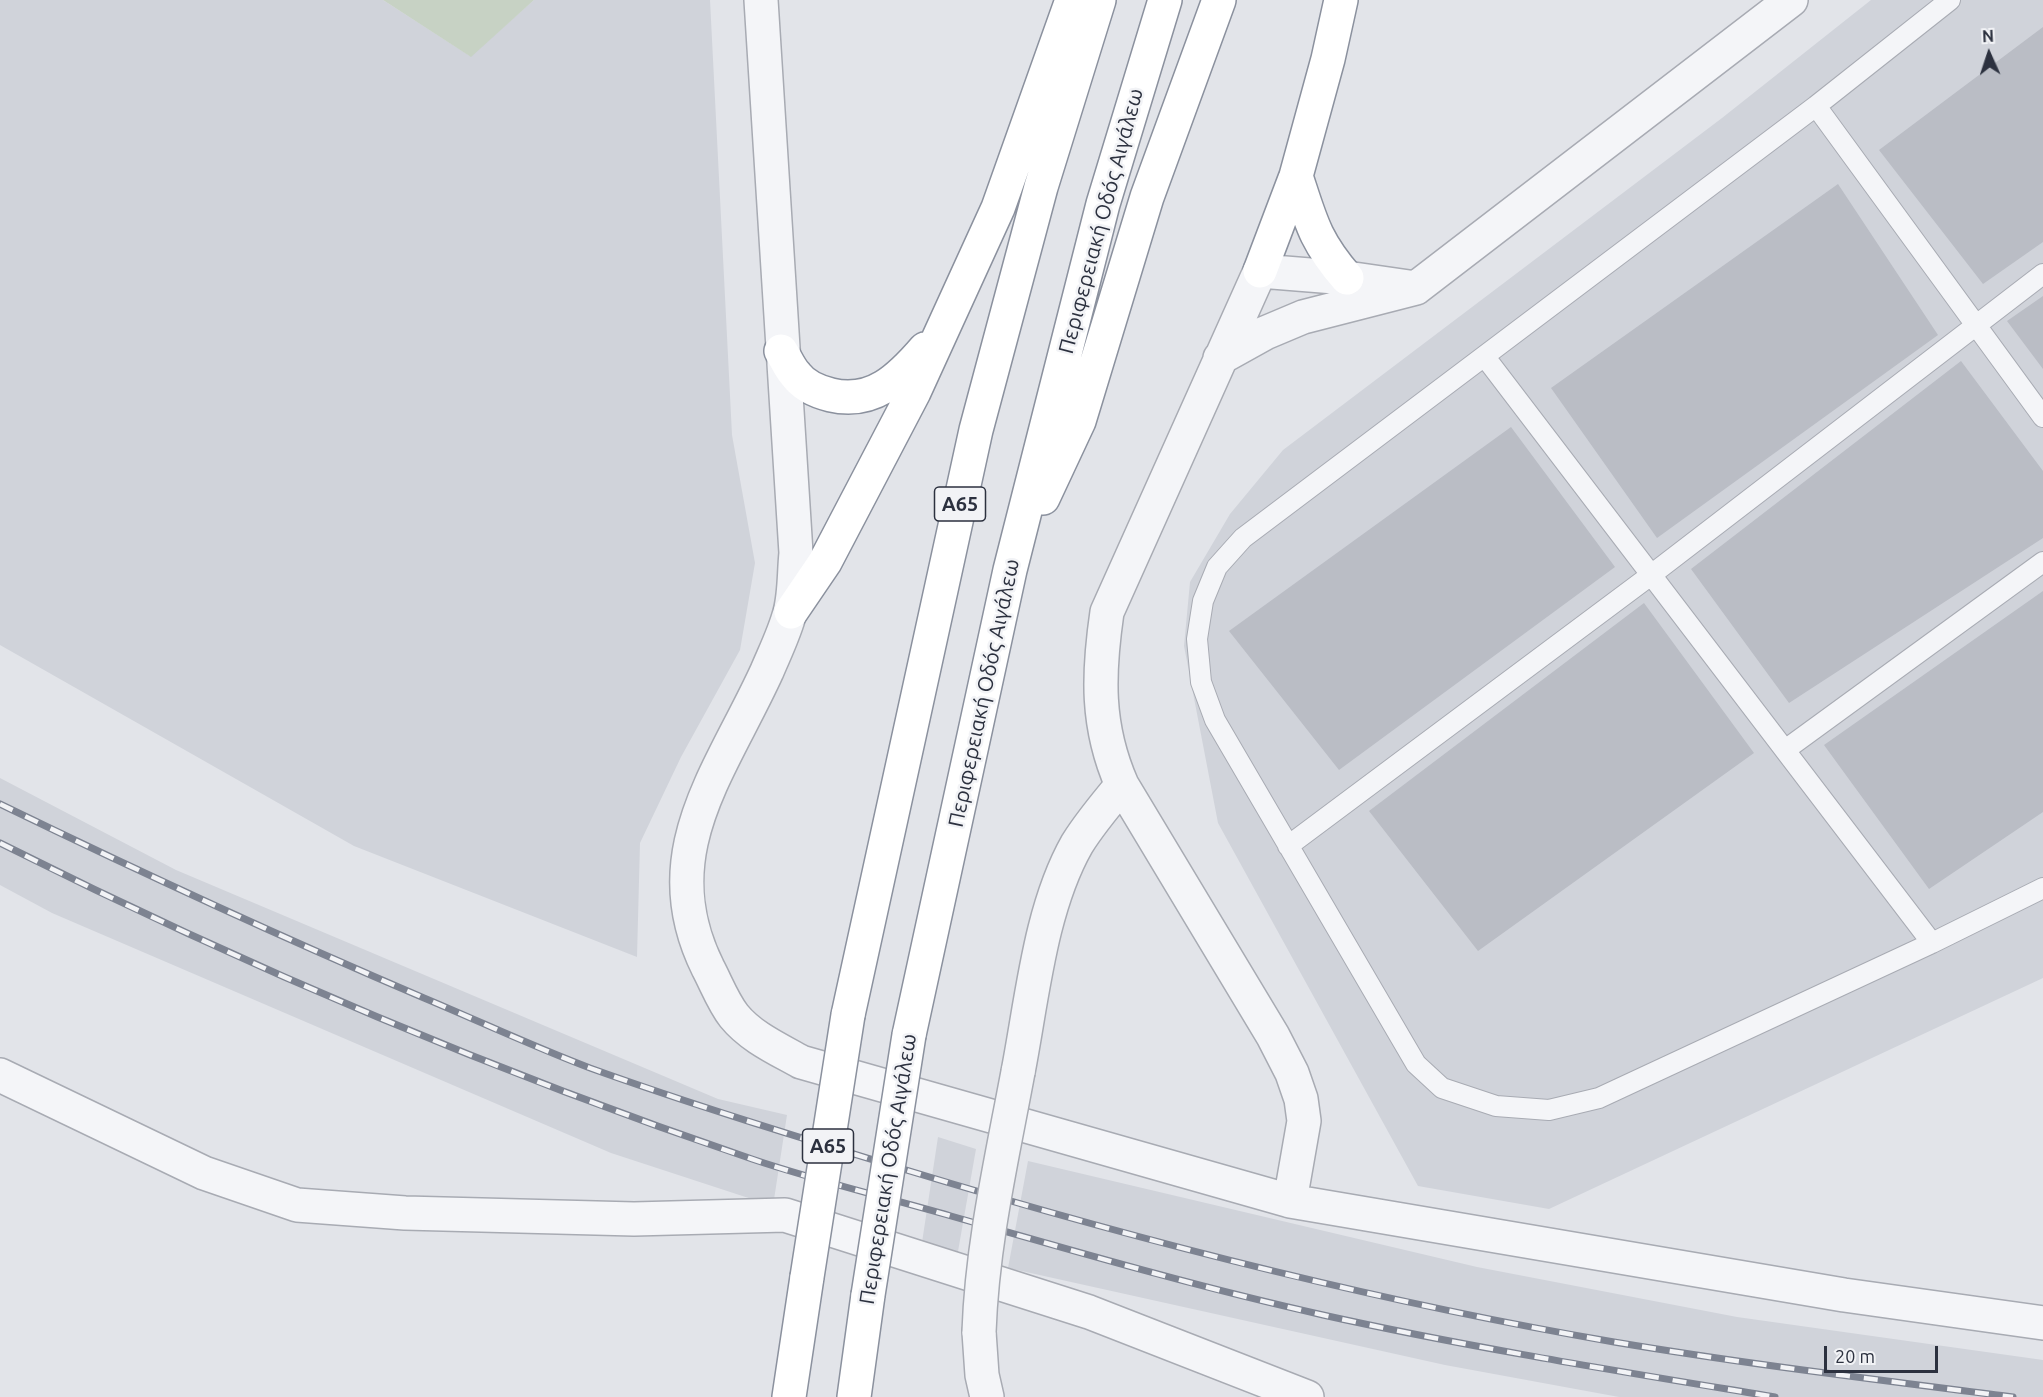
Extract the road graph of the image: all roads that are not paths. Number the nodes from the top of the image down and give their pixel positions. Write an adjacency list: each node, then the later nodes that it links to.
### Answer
1 (761, 0): 17 (street)
2 (1072, 0): 15 (highway)
3 (1099, 0): 33 (highway, Α65, bridge)
4 (1165, 0): 22 (highway, Περιφερειακή Οδός Αιγάλεω)
5 (1219, 0): 22 (highway)
6 (1341, 0): 10 (highway)
7 (1791, 0): 14 (street)
8 (1950, 0): 9 (lane)
9 (1816, 106): 16 (lane); 18 (lane)
10 (1296, 176): 11 (highway); 13 (highway)
11 (1260, 271): 13 (street); 19 (street)
12 (2043, 274): 16 (lane)
13 (1347, 278): 14 (street)
14 (1416, 288): 19 (street)
15 (948, 318): 17 (highway); 24 (highway)
16 (1977, 327): 20 (lane); 23 (lane)
17 (781, 351): 24 (street)
18 (1485, 357): 23 (lane); 27 (lane)
19 (1220, 358): 26 (street)
20 (2043, 417)
21 (2043, 562): 25 (lane)
22 (1010, 570): 34 (highway, Περιφερειακή Οδός Αιγάλεω, bridge)
23 (1651, 575): 25 (lane); 27 (lane)
24 (790, 612): 31 (street)
25 (1785, 750): 29 (lane)
26 (1122, 785): 31 (street); 35 (street, bridge)
27 (1288, 846): 29 (lane)
28 (2043, 888): 29 (lane)
29 (1932, 943)
30 (0, 1075): 36 (street)
31 (1290, 1201): 32 (street)
32 (2043, 1323)
33 (789, 1397)
34 (854, 1397)
35 (987, 1397)
36 (1307, 1397)

